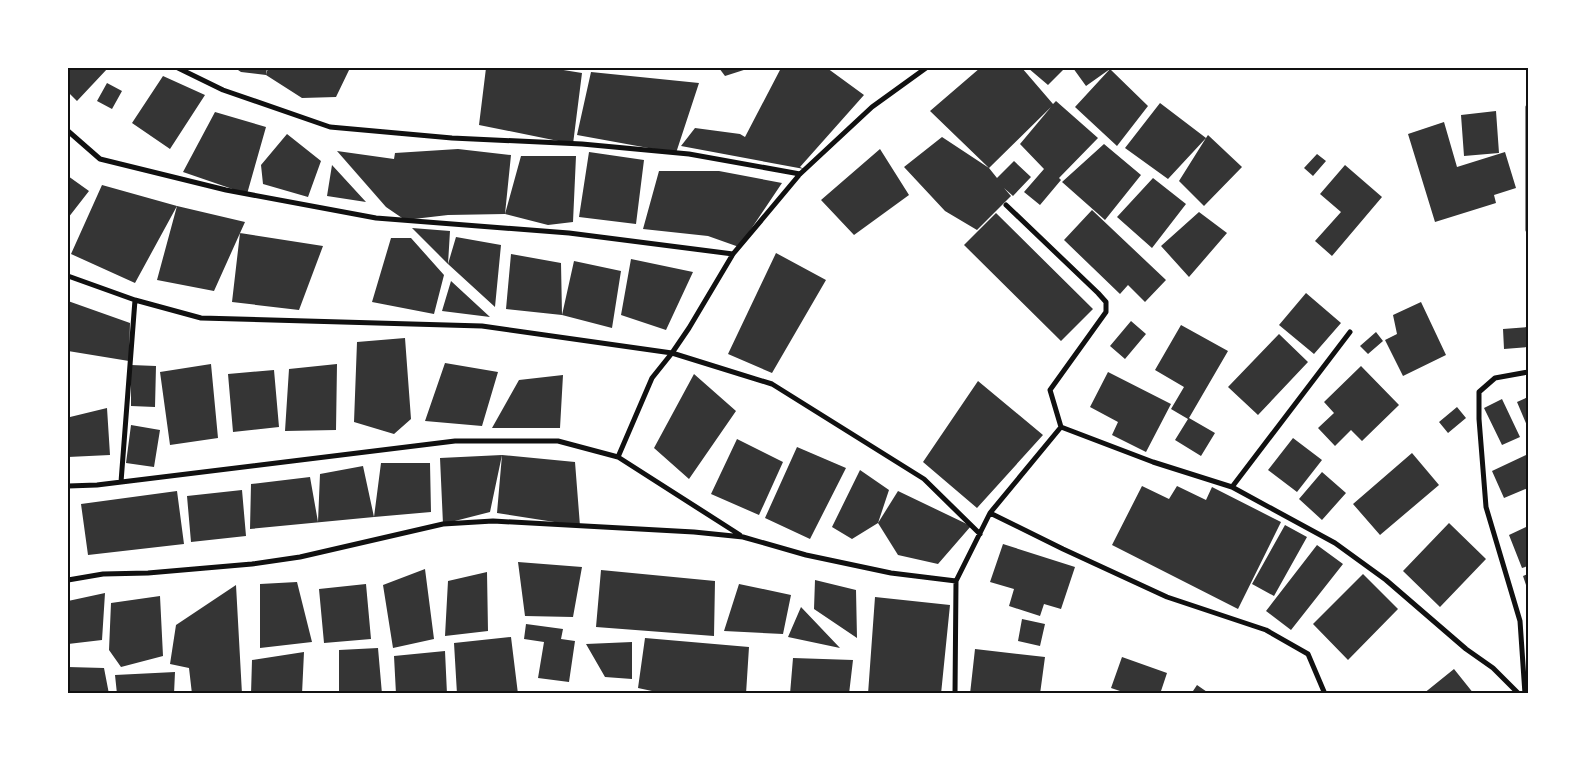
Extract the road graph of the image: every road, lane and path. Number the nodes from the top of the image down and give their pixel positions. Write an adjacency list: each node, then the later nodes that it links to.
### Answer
1 (178, 68): 5 (street)
2 (926, 68): 5 (street)
3 (1528, 107): 7 (street)
4 (68, 131): 8 (street)
5 (800, 174): 8 (street)
6 (1006, 205): 14 (street)
7 (1528, 230)
8 (733, 254): 12 (street)
9 (68, 276): 10 (street)
10 (135, 300): 12 (street); 16 (street)
11 (1350, 332): 18 (street)
12 (672, 353): 15 (street); 20 (street)
13 (1528, 372): 27 (street)
14 (1061, 427): 18 (street); 19 (street)
15 (618, 457): 16 (street); 21 (street)
16 (121, 482): 17 (street)
17 (68, 486)
18 (1232, 487): 26 (street)
19 (990, 513): 20 (street); 25 (street)
20 (980, 534): 23 (street)
21 (743, 537): 22 (street); 23 (street)
22 (68, 580)
23 (956, 581): 24 (street)
24 (955, 694)
25 (1325, 694)
26 (1519, 694)
27 (1525, 694)

